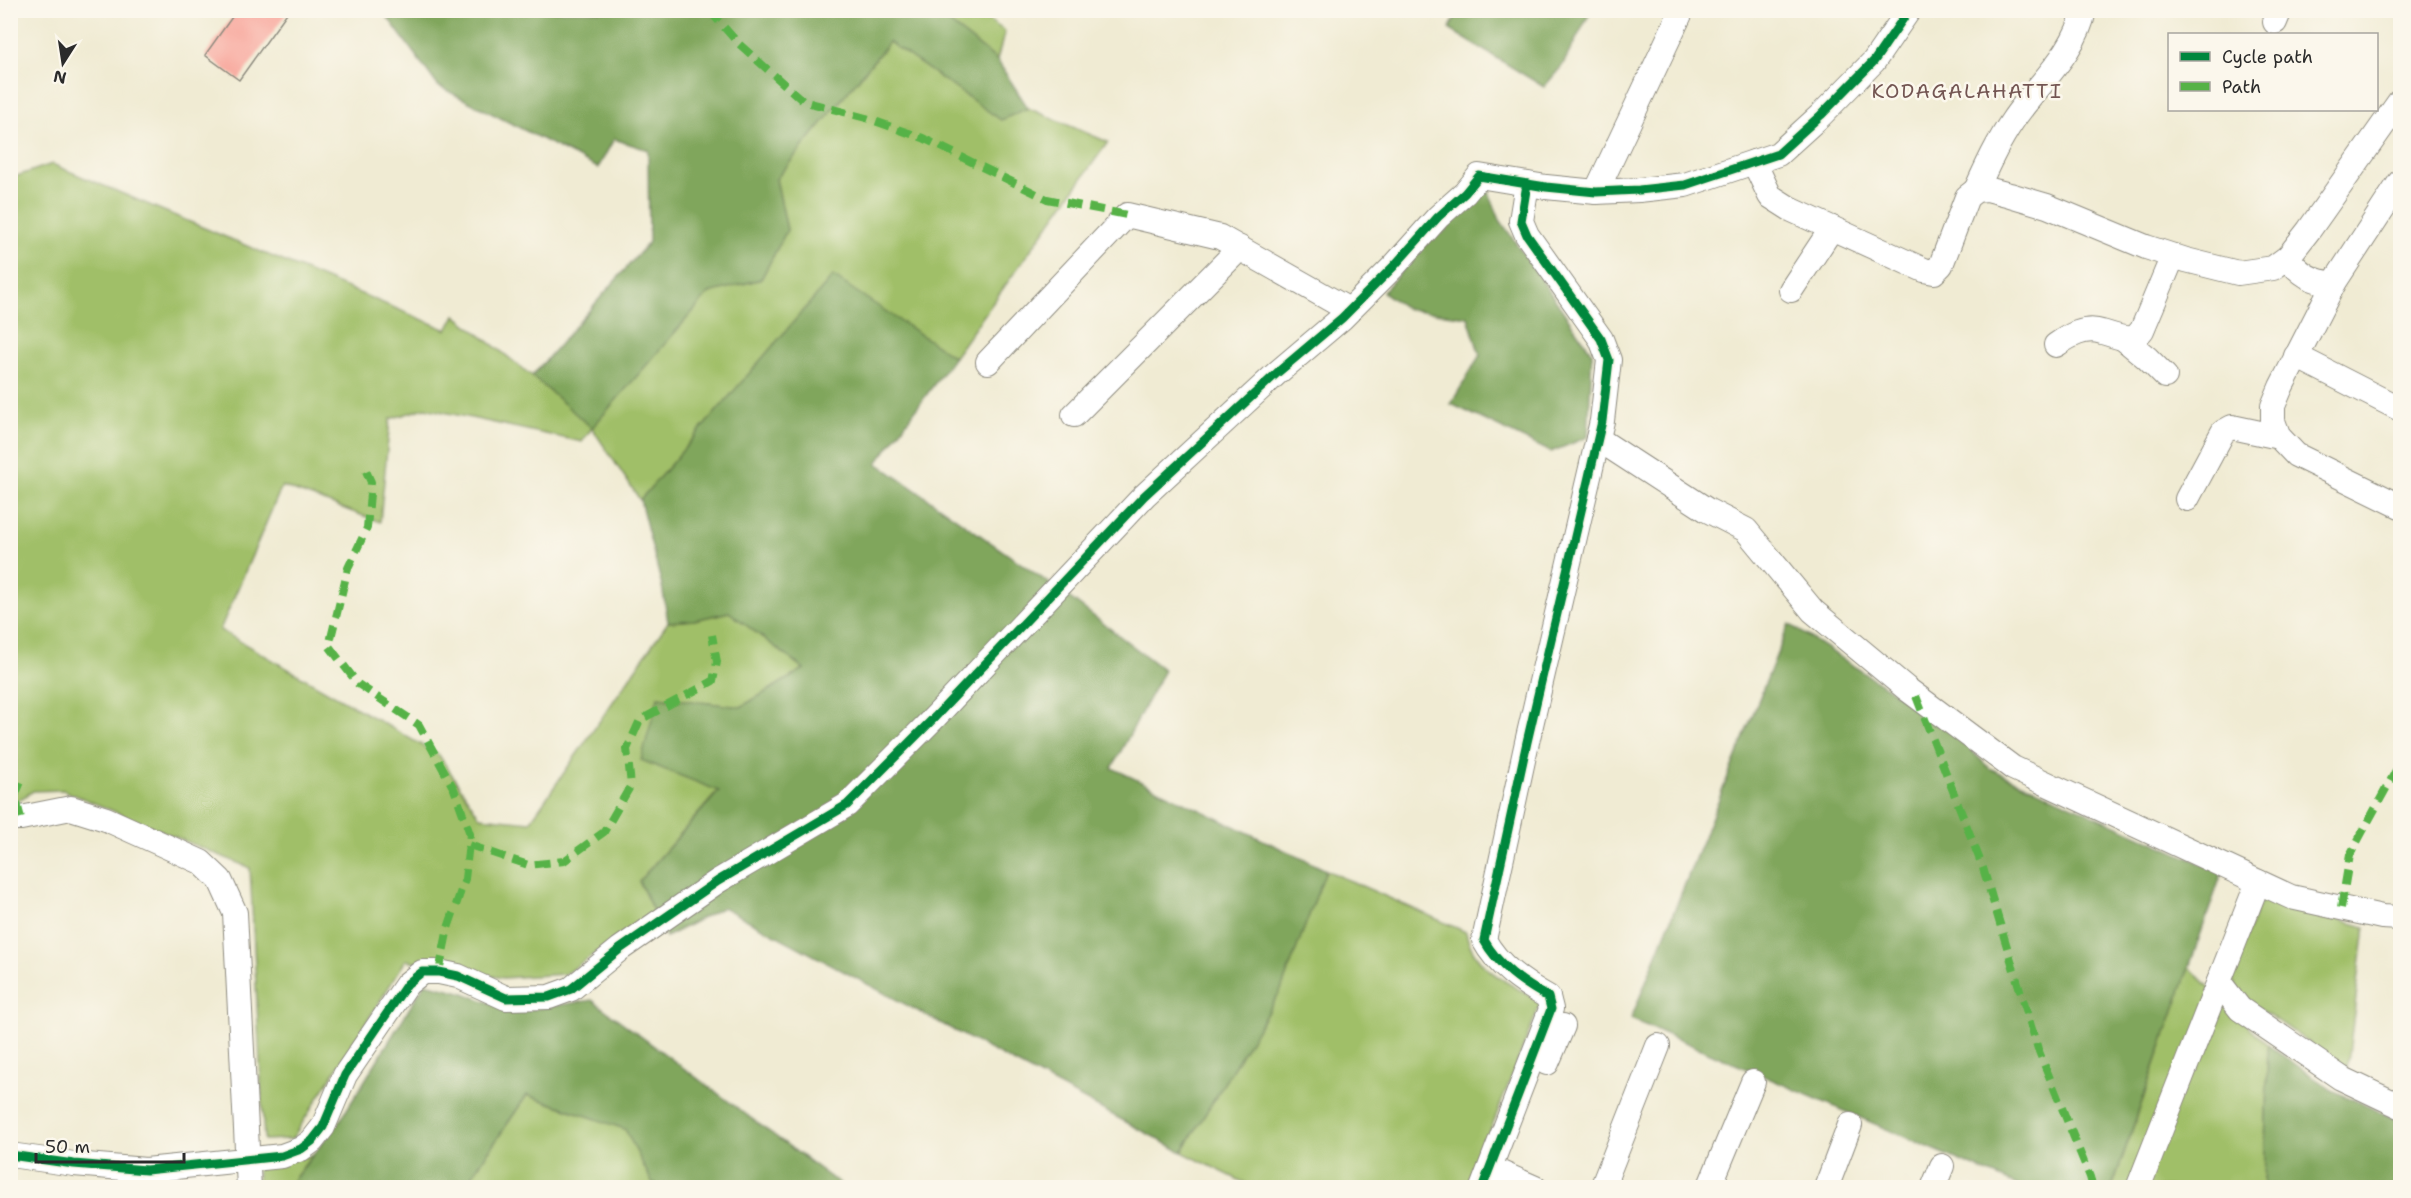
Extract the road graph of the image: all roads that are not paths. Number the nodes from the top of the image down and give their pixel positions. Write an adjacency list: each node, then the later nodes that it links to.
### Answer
1 (1682, 10): 9 (street)
2 (1909, 10): 5 (street)
3 (2084, 10): 8 (street)
4 (2400, 101): 13 (street)
5 (1754, 162): 9 (street); 10 (street)
6 (2400, 182): 14 (street)
7 (1527, 184): 9 (street); 16 (street); 25 (street)
8 (1976, 190): 10 (street); 12 (street)
9 (1596, 192)
10 (1832, 228): 15 (street)
11 (1240, 248): 16 (street); 20 (street); 23 (street)
12 (2173, 256): 13 (street); 17 (street)
13 (2288, 257): 14 (street)
14 (2334, 283): 19 (street)
15 (1791, 290)
16 (1349, 310): 38 (street)
17 (2124, 339): 18 (street); 21 (street)
18 (2056, 345)
19 (2296, 356): 22 (street); 24 (street)
20 (988, 362)
21 (2165, 376)
22 (2400, 409)
23 (1074, 414)
24 (2279, 437): 26 (street); 27 (street)
25 (1598, 439): 29 (street); 41 (street)
26 (2187, 499)
27 (2400, 506)
28 (10, 818): 38 (street)
29 (2258, 882): 30 (street); 31 (street)
30 (2400, 918)
31 (2219, 982): 35 (street); 46 (street)
32 (1563, 1026): 39 (street)
33 (1658, 1046): 43 (street)
34 (1753, 1082): 44 (street)
35 (2400, 1106)
36 (1850, 1125): 45 (street)
37 (10, 1155): 38 (street)
38 (248, 1158): 40 (street)
39 (1499, 1180): 42 (street)
40 (249, 1188)
41 (1482, 1188)
42 (1535, 1188)
43 (1602, 1188)
44 (1709, 1188)
45 (1826, 1188)
46 (2138, 1188)

